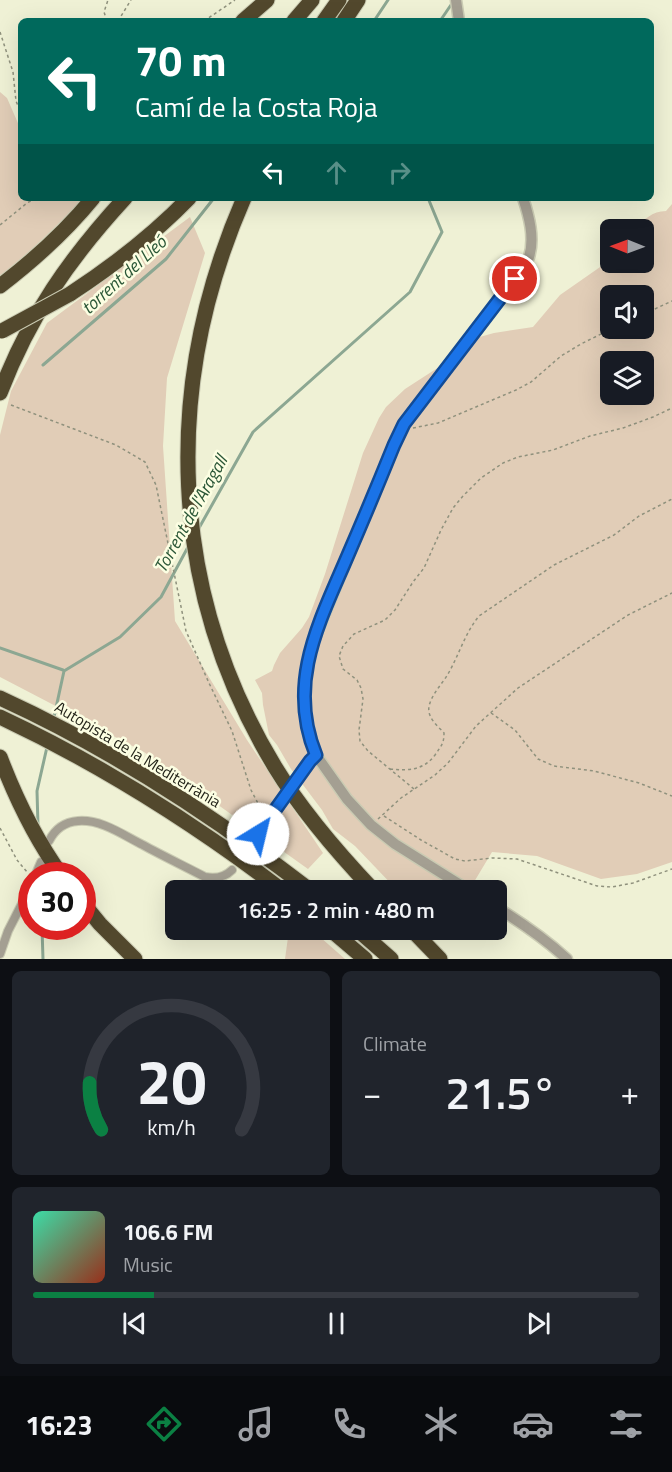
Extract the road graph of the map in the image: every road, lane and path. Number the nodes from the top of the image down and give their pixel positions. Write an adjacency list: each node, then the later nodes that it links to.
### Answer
1 (108, 0): 9 (path)
2 (131, 0): 10 (path)
3 (235, 0): 11 (path)
4 (267, 0): 12 (highway)
5 (312, 0): 13 (highway)
6 (339, 0): 14 (highway)
7 (358, 0): 15 (highway)
8 (456, 0): 16 (street)
9 (106, 18)
10 (120, 18)
11 (208, 18)
12 (246, 18)
13 (297, 18)
14 (326, 18)
15 (346, 18)
16 (459, 18)
17 (0, 32): 18 (path)
18 (18, 105)
19 (90, 201): 26 (highway)
20 (122, 201): 31 (highway)
21 (186, 201): 29 (highway, bridge)
22 (243, 201): 57 (highway)
23 (524, 201): 34 (street)
24 (27, 202): 25 (path)
25 (0, 225)
26 (0, 286)
27 (672, 301): 28 (path)
28 (654, 309)
29 (1, 332)
30 (600, 334): 34 (path)
31 (0, 393)
32 (11, 405): 46 (path)
33 (672, 408): 42 (path)
34 (404, 424): 40 (street)
35 (672, 499): 42 (path)
36 (672, 593): 38 (path)
37 (0, 698): 56 (highway, Autopista de la Mediterrània)
38 (490, 713): 43 (path); 44 (path)
39 (0, 717): 55 (highway, Autopista de la Mediterrània)
40 (316, 755): 46 (street, bridge); 47 (street)
41 (0, 758): 52 (highway)
42 (389, 769): 43 (path)
43 (414, 789): 45 (path)
44 (672, 796)
45 (384, 815): 47 (path); 53 (path)
46 (268, 820): 49 (street)
47 (371, 825): 58 (street)
48 (0, 828): 51 (path)
49 (258, 834)
50 (49, 841): 54 (street)
51 (19, 862)
52 (53, 862)
53 (672, 869)
54 (232, 870)
55 (268, 880)
56 (297, 880)
57 (364, 880)
58 (452, 880)
59 (18, 911): 65 (street)
60 (507, 914): 70 (street)
61 (96, 919): 66 (highway)
62 (343, 940): 67 (highway)
63 (369, 940): 68 (highway)
64 (422, 940): 69 (highway)
65 (0, 954)
66 (135, 959)
67 (365, 959)
68 (391, 959)
69 (440, 959)
70 (567, 959)

